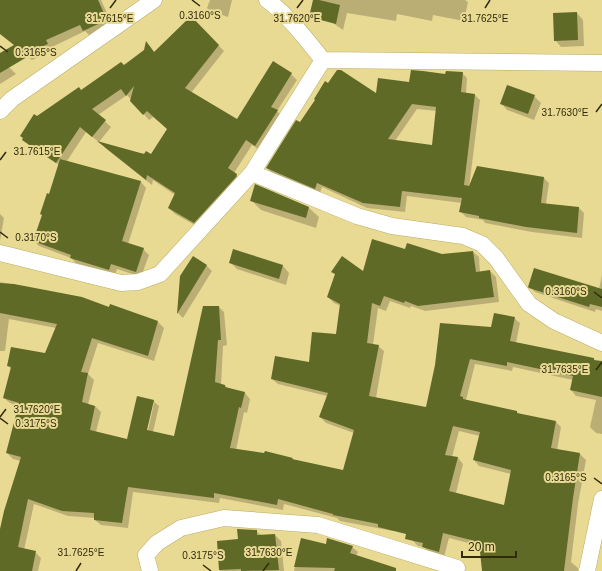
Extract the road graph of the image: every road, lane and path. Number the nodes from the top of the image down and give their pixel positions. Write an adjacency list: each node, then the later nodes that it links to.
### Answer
1 (154, 0): 5 (street)
2 (267, 0): 3 (street)
3 (323, 60): 4 (street); 7 (street)
4 (602, 63)
5 (6, 96): 6 (street)
6 (0, 111)
7 (252, 173): 8 (street); 9 (street)
8 (0, 253)
9 (602, 343)
10 (602, 499): 13 (street)
11 (457, 568): 12 (street)
12 (150, 571)
13 (587, 571)

